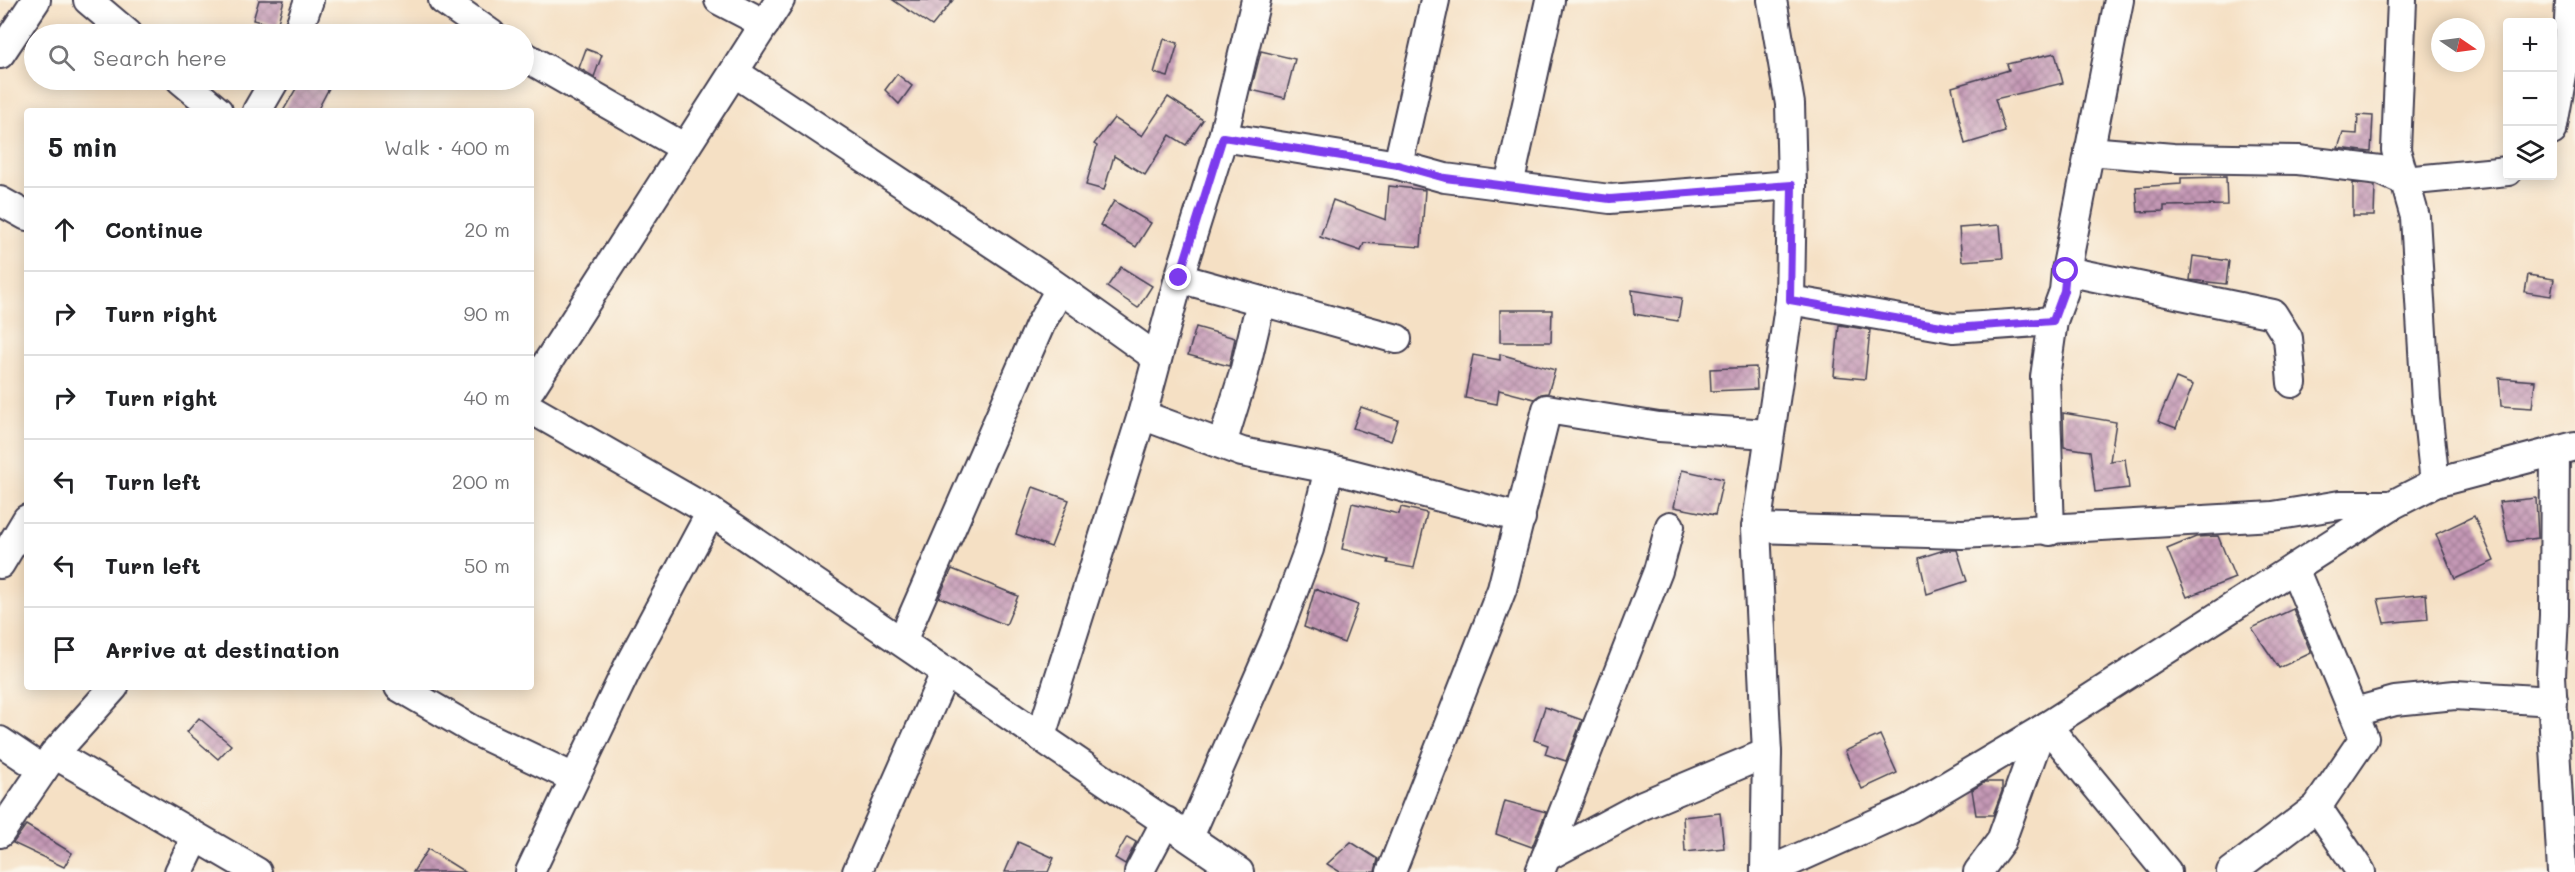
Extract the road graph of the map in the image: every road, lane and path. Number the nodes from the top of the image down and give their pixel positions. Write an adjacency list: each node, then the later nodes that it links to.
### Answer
1 (36, 0): 19 (street)
2 (88, 0): 14 (street)
3 (309, 0): 15 (street)
4 (443, 0): 16 (street)
5 (719, 0): 17 (street)
6 (780, 0): 17 (street)
7 (1256, 0): 27 (street)
8 (1435, 0): 30 (street)
9 (1550, 0): 33 (street)
10 (1772, 0): 34 (street)
11 (2119, 0): 29 (street)
12 (2402, 0): 32 (street)
13 (2570, 0): 18 (street)
14 (116, 24)
15 (301, 24)
16 (477, 24)
17 (765, 24): 21 (street)
18 (2572, 41): 26 (street)
19 (0, 54)
20 (534, 62): 28 (street)
21 (734, 72): 28 (street); 39 (street)
22 (193, 90): 24 (street)
23 (269, 90): 25 (street)
24 (214, 108)
25 (259, 108)
26 (2554, 126)
27 (1223, 137): 30 (street); 38 (street)
28 (685, 148): 45 (street)
29 (2089, 151): 32 (street); 37 (street)
30 (1398, 165): 33 (street)
31 (2503, 171): 32 (street)
32 (2404, 181): 53 (street)
33 (1509, 185): 34 (street)
34 (1792, 185): 40 (street)
35 (0, 201): 36 (street)
36 (24, 214)
37 (2066, 271): 42 (street); 46 (street)
38 (1179, 278): 41 (street); 44 (street)
39 (1060, 289): 44 (street); 64 (street)
40 (1790, 300): 42 (street); 49 (street)
41 (1261, 301): 43 (street); 50 (street)
42 (2053, 321): 60 (street)
43 (1397, 339)
44 (1157, 358): 48 (street)
45 (534, 383)
46 (2292, 383)
47 (534, 411): 55 (street)
48 (1142, 415): 50 (street); 71 (street)
49 (1769, 434): 56 (street); 59 (street)
50 (1222, 444): 52 (street)
51 (2565, 449): 53 (street); 61 (street)
52 (1329, 469): 56 (street); 77 (street)
53 (2435, 483): 54 (street)
54 (2392, 506): 60 (street); 63 (street)
55 (711, 512): 64 (street); 75 (street)
56 (1521, 518): 87 (street)
57 (24, 524): 62 (street)
58 (1670, 526): 80 (street)
59 (1756, 528): 60 (street); 73 (street)
60 (2050, 531)
61 (2565, 553): 69 (street)
62 (0, 564)
63 (2294, 568): 68 (street); 70 (street)
64 (902, 641): 65 (street)
65 (946, 671): 71 (street); 84 (street)
66 (111, 690): 74 (street)
67 (404, 690): 75 (street)
68 (2355, 712): 69 (street); 76 (street)
69 (2561, 714): 93 (street)
70 (2044, 728): 88 (street); 89 (street); 90 (street)
71 (1041, 736): 77 (street)
72 (0, 741): 74 (street)
73 (1767, 753): 80 (street); 88 (street)
74 (48, 762): 78 (street); 79 (street)
75 (574, 778): 83 (street)
76 (2317, 807): 91 (street); 92 (street)
77 (1177, 829): 85 (street); 86 (street)
78 (0, 833)
79 (196, 837): 81 (street); 82 (street)
80 (1543, 865)
81 (179, 872)
82 (257, 872)
83 (530, 872)
84 (857, 872)
85 (1139, 872)
86 (1239, 872)
87 (1391, 872)
88 (1766, 872)
89 (1978, 872)
90 (2167, 872)
91 (2231, 872)
92 (2361, 872)
93 (2562, 872)

